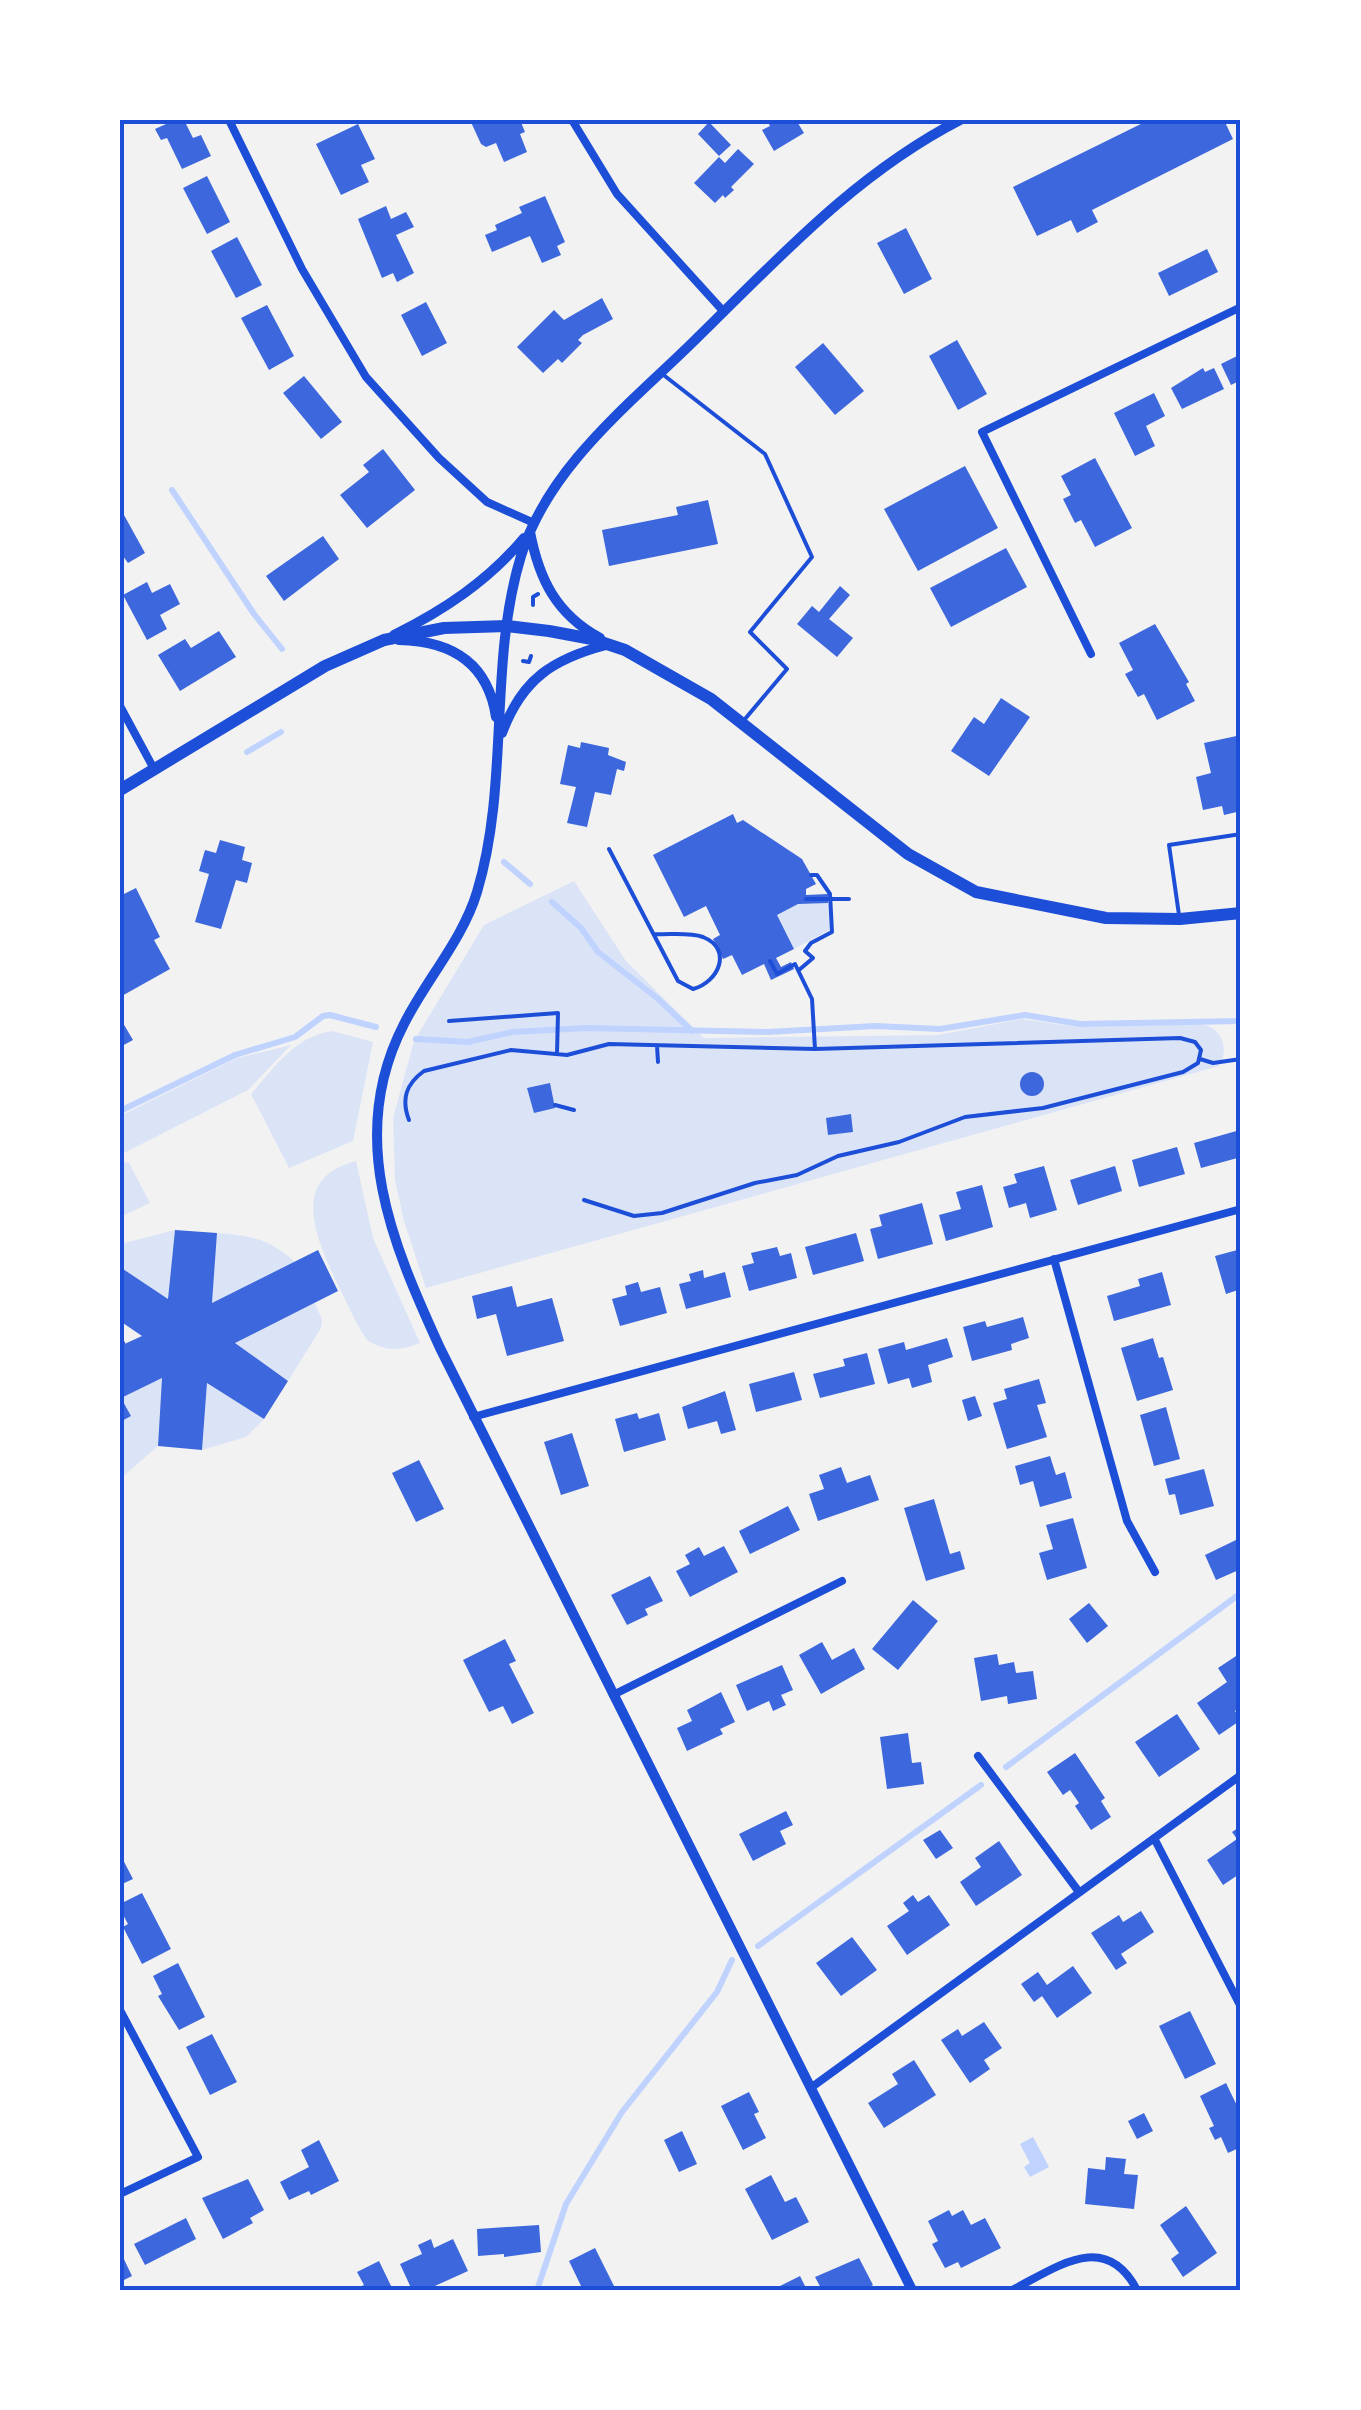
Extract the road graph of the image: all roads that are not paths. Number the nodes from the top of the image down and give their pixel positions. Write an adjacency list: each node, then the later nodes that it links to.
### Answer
1 (228, 120): 7 (street)
2 (572, 120): 5 (street)
3 (960, 120): 5 (street)
4 (1241, 307): 11 (street)
5 (724, 312): 6 (street)
6 (661, 373): 7 (street); 13 (lane)
7 (532, 527): 8 (street); 9 (street); 10 (street)
8 (507, 626): 9 (main road); 10 (main road); 14 (street)
9 (384, 640): 14 (street); 15 (main road)
10 (609, 644): 13 (main road); 14 (street)
11 (1091, 654)
12 (120, 706): 15 (street)
13 (742, 722): 20 (main road)
14 (498, 743): 24 (street)
15 (154, 769): 16 (main road)
16 (120, 790)
17 (1241, 834): 20 (lane)
18 (610, 849): 21 (lane)
19 (1241, 913): 20 (main road)
20 (1180, 920)
21 (654, 934): 21 (lane)
22 (1241, 1209): 23 (street)
23 (1054, 1259): 24 (street); 25 (street)
24 (473, 1418): 27 (street)
25 (1155, 1572)
26 (842, 1580): 27 (street)
27 (613, 1695): 34 (street)
28 (978, 1756): 31 (street)
29 (1241, 1775): 30 (street)
30 (1154, 1838): 31 (street); 32 (street)
31 (1079, 1892): 34 (street)
32 (1241, 2007)
33 (120, 2010): 35 (street)
34 (812, 2087): 36 (street)
35 (120, 2194)
36 (912, 2290)
37 (1012, 2290): 38 (street)
38 (1137, 2290)

